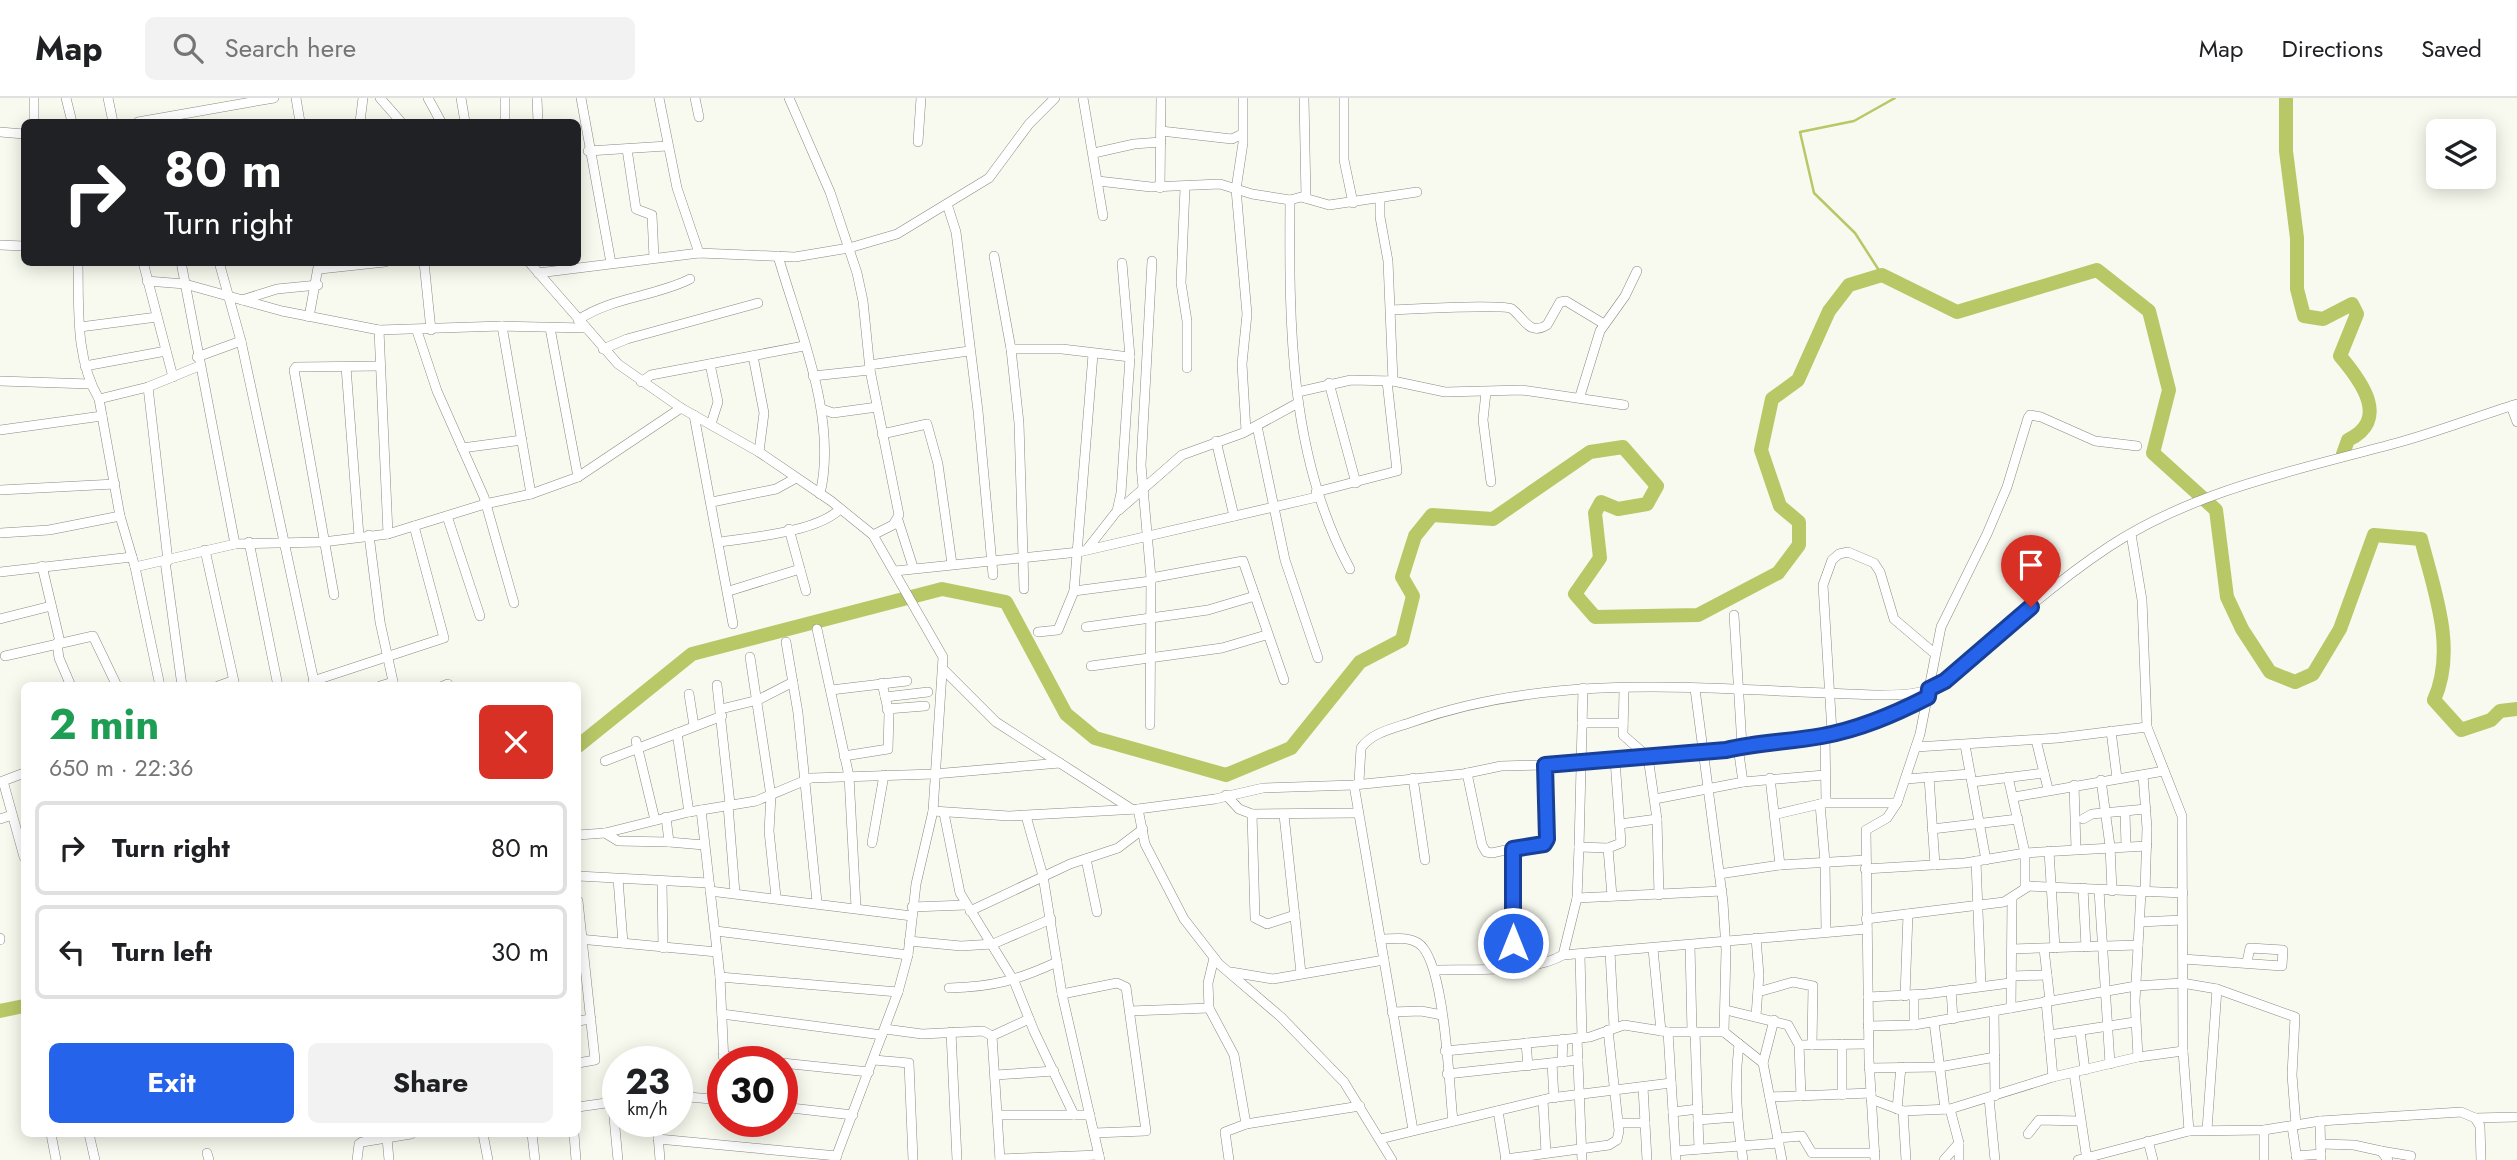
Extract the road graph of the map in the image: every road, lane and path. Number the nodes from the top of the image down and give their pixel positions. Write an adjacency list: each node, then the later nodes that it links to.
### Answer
1 (34, 98): 24 (street)
2 (66, 98): 25 (street)
3 (108, 98): 26 (street)
4 (274, 98): 27 (street)
5 (296, 98): 28 (street)
6 (363, 98): 29 (street)
7 (380, 98): 30 (street)
8 (428, 98): 31 (street)
9 (461, 98): 32 (street)
10 (505, 98): 33 (street)
11 (537, 98): 34 (street)
12 (581, 98): 43 (street)
13 (659, 98): 41 (street)
14 (695, 98): 23 (street)
15 (789, 98): 58 (street)
16 (921, 98): 39 (street)
17 (1055, 98): 54 (street)
18 (1083, 98): 44 (street)
19 (1161, 98): 35 (street)
20 (1243, 98): 38 (street)
21 (1304, 98): 50 (street)
22 (1344, 98): 53 (street)
23 (699, 117)
24 (34, 119)
25 (71, 119)
26 (112, 119)
27 (168, 119)
28 (300, 119)
29 (360, 119)
30 (398, 119)
31 (440, 119)
32 (464, 119)
33 (505, 119)
34 (538, 119)
35 (1161, 131): 38 (street); 40 (street)
36 (0, 132): 37 (street)
37 (21, 134)
38 (1242, 134): 48 (street)
39 (919, 142)
40 (1161, 142): 44 (street); 46 (street)
41 (667, 146): 42 (street); 59 (street)
42 (627, 149): 43 (street); 62 (street)
43 (588, 151): 64 (street)
44 (1094, 153): 45 (street)
45 (1098, 181): 46 (street); 55 (street)
46 (1160, 188): 47 (street)
47 (1185, 188): 48 (street); 109 (street)
48 (1236, 189): 52 (street); 134 (street)
49 (1417, 192): 51 (street)
50 (1306, 198): 52 (street); 53 (street)
51 (1380, 198): 53 (street); 82 (street)
52 (1290, 200): 118 (street)
53 (1353, 203)
54 (947, 204): 58 (street); 99 (street)
55 (1103, 216)
56 (0, 245): 57 (street)
57 (21, 246)
58 (849, 248): 60 (street); 108 (street)
59 (699, 253): 60 (street); 62 (street)
60 (778, 256): 95 (street)
61 (994, 256): 97 (street)
62 (654, 258): 64 (street)
63 (1152, 261): 146 (street)
64 (611, 263): 74 (street)
65 (1122, 263): 102 (street)
66 (78, 266): 88 (street)
67 (144, 266): 76 (street)
68 (182, 266): 77 (street)
69 (220, 266): 79 (street)
70 (320, 266): 78 (street)
71 (424, 266): 92 (street)
72 (532, 266): 74 (street)
73 (1637, 271): 86 (street)
74 (538, 273): 85 (street)
75 (690, 279): 85 (street)
76 (147, 281): 77 (street); 83 (street)
77 (185, 284): 79 (street); 103 (street)
78 (318, 285): 80 (street); 84 (street)
79 (226, 293): 80 (street); 94 (street)
80 (242, 300): 84 (street)
81 (758, 303): 96 (street)
82 (1391, 310): 86 (street); 113 (street)
83 (156, 317): 88 (street); 98 (street)
84 (309, 317): 91 (street)
85 (578, 320): 90 (street)
86 (1604, 324): 120 (street)
87 (502, 326): 89 (street); 92 (street); 136 (street)
88 (79, 327): 105 (street)
89 (550, 328): 90 (street); 141 (street)
90 (585, 328): 96 (street)
91 (379, 330): 93 (street); 107 (street)
92 (431, 330): 93 (street)
93 (417, 331): 139 (street)
94 (241, 341): 103 (street); 169 (street)
95 (804, 346): 101 (street); 110 (street)
96 (603, 349): 114 (street)
97 (1011, 349): 100 (street); 175 (street)
98 (166, 351): 105 (street); 111 (street)
99 (969, 351): 108 (street); 178 (street)
100 (1093, 354): 102 (street); 173 (street)
101 (753, 356): 104 (street); 140 (street)
102 (1130, 357): 155 (street)
103 (198, 362): 111 (street); 172 (street)
104 (710, 364): 114 (street); 131 (street)
105 (85, 366): 116 (street)
106 (346, 366): 107 (street); 165 (street); 170 (street)
107 (380, 366): 163 (street)
108 (870, 367): 110 (street); 125 (street)
109 (1187, 368)
110 (813, 376): 127 (street)
111 (173, 377): 117 (street)
112 (0, 381): 116 (street)
113 (1390, 381): 115 (street); 119 (street); 144 (street)
114 (641, 382): 126 (street)
115 (1329, 383): 118 (street); 144 (street)
116 (90, 384): 121 (street)
117 (148, 387): 121 (street); 176 (street)
118 (1298, 392): 122 (street)
119 (1486, 392): 120 (street); 143 (street)
120 (1580, 396): 123 (street)
121 (99, 399): 129 (street)
122 (1298, 403): 132 (street); 150 (street)
123 (1624, 405)
124 (2514, 405): 130 (street); 164 (street)
125 (877, 407): 127 (street); 135 (street)
126 (681, 408): 128 (street); 141 (street)
127 (822, 409): 149 (street)
128 (694, 415): 131 (street); 151 (street)
129 (102, 416): 133 (street); 145 (street)
130 (2517, 422)
131 (710, 424): 140 (street)
132 (1257, 426): 134 (street); 153 (street)
133 (0, 430)
134 (1246, 431): 137 (street)
135 (882, 434): 159 (street); 179 (street)
136 (522, 440): 139 (street); 148 (street)
137 (1216, 441): 146 (street); 158 (street)
138 (2137, 446): 207 (street)
139 (462, 449): 152 (street)
140 (759, 452): 142 (street)
141 (578, 477): 148 (street)
142 (796, 478): 149 (street); 151 (street)
143 (1491, 482)
144 (1356, 483): 150 (street)
145 (115, 484): 147 (street); 156 (street)
146 (1144, 485): 155 (street); 167 (street)
147 (0, 490)
148 (531, 494): 152 (street)
149 (820, 494): 154 (street)
150 (1317, 494): 153 (street); 183 (street)
151 (712, 502): 171 (street)
152 (485, 504): 157 (street); 194 (street)
153 (1272, 508): 158 (street); 210 (street)
154 (841, 509): 161 (street); 166 (street)
155 (1117, 511): 173 (street)
156 (120, 516): 162 (street); 177 (street)
157 (447, 516): 160 (street); 197 (street)
158 (1234, 516): 167 (street)
159 (898, 520): 166 (street); 181 (street)
160 (414, 526): 163 (street); 211 (street)
161 (789, 529): 171 (street); 182 (street)
162 (0, 533)
163 (388, 534): 165 (street)
164 (2131, 534): 235 (street); 247 (street)
165 (364, 535): 170 (street); 211 (street)
166 (873, 536): 184 (street)
167 (1149, 536): 173 (street); 187 (street)
168 (249, 542): 169 (street); 172 (street); 222 (street)
169 (282, 542): 170 (street); 223 (street)
170 (323, 542): 192 (street)
171 (720, 542): 189 (street)
172 (234, 544): 174 (street)
173 (1083, 550): 175 (street); 191 (street)
174 (205, 551): 176 (street); 221 (street)
175 (1024, 557): 178 (street); 188 (street)
176 (166, 561): 177 (street); 220 (street)
177 (133, 562): 180 (street); 219 (street)
178 (992, 562): 179 (street); 186 (street)
179 (952, 564): 181 (street)
180 (41, 566): 185 (street); 195 (street)
181 (914, 567): 184 (street)
182 (800, 569): 189 (street); 190 (street)
183 (1350, 569)
184 (895, 571): 214 (street)
185 (0, 572)
186 (993, 575)
187 (1151, 580): 191 (street); 193 (street); 198 (street)
188 (1024, 589)
189 (729, 591): 200 (street)
190 (806, 591)
191 (1074, 592): 203 (street)
192 (334, 595)
193 (1255, 596): 198 (street); 204 (street)
194 (514, 603)
195 (51, 606): 199 (street); 205 (street)
196 (1734, 615): 233 (street)
197 (480, 617)
198 (1150, 617): 201 (street); 212 (street)
199 (0, 619)
200 (733, 624)
201 (1086, 627)
202 (817, 629): 232 (street)
203 (1038, 632)
204 (1266, 635): 212 (street); 216 (street)
205 (58, 642): 208 (street); 217 (street); 218 (street)
206 (786, 642): 226 (street)
207 (1934, 653): 235 (street); 237 (street)
208 (5, 656)
209 (750, 657): 239 (street)
210 (1318, 658)
211 (389, 659): 224 (street); 225 (street)
212 (1150, 659): 213 (street); 245 (street)
213 (1091, 666)
214 (944, 670): 261 (street); 268 (street)
215 (907, 681): 227 (street)
216 (1284, 681)
217 (69, 682)
218 (115, 682)
219 (159, 682)
220 (181, 682)
221 (234, 682)
222 (277, 682)
223 (314, 682)
224 (320, 682)
225 (393, 682)
226 (793, 682): 239 (street); 282 (street)
227 (882, 683): 232 (street); 238 (street)
228 (717, 685): 242 (street)
229 (1583, 688): 230 (street); 243 (street); 284 (street)
230 (1624, 689): 231 (street); 244 (street)
231 (1695, 689): 233 (street); 256 (street)
232 (831, 690): 257 (street)
233 (1736, 690): 237 (street); 254 (street)
234 (928, 692): 238 (street)
235 (1928, 693): 237 (street); 250 (street); 255 (street)
236 (689, 694): 246 (street)
237 (1829, 694): 250 (street)
238 (885, 696): 241 (street)
239 (758, 700): 242 (street); 289 (street)
240 (925, 706): 241 (street)
241 (887, 709): 257 (street)
242 (722, 713): 246 (street); 293 (street)
243 (1582, 723): 244 (street); 262 (street)
244 (1623, 723): 258 (street)
245 (1150, 725)
246 (694, 726): 249 (street)
247 (2147, 727): 248 (street); 264 (street)
248 (2111, 731): 251 (street); 278 (street)
249 (677, 733): 252 (street); 299 (street)
250 (1828, 734): 254 (street); 270 (street)
251 (2036, 740): 253 (street); 266 (street)
252 (637, 744): 260 (street); 314 (street)
253 (1965, 745): 255 (street); 277 (street)
254 (1740, 746): 256 (street); 283 (street)
255 (1916, 747): 279 (street)
256 (1704, 752): 258 (street); 286 (street)
257 (844, 755): 272 (street)
258 (1648, 757): 259 (street); 291 (street)
259 (1615, 760): 262 (street); 315 (street)
260 (604, 761)
261 (1060, 763): 268 (street); 295 (street)
262 (1581, 764): 263 (street); 328 (street)
263 (1545, 765): 265 (street); 330 (street)
264 (2164, 771): 271 (street); 354 (street)
265 (1467, 773): 275 (street); 330 (street)
266 (2043, 773): 274 (street); 287 (street)
267 (21, 774): 280 (street)
268 (934, 774): 269 (street); 298 (street)
269 (884, 775): 272 (street); 322 (street)
270 (1824, 775): 276 (street); 294 (street)
271 (2143, 775): 278 (street); 296 (street)
272 (849, 776): 282 (street); 363 (street)
273 (1928, 777): 277 (street); 279 (street); 318 (street)
274 (2008, 777): 277 (street); 290 (street)
275 (1413, 778): 284 (street); 335 (street)
276 (1770, 778): 283 (street); 306 (street)
277 (1971, 778): 316 (street)
278 (2117, 778): 281 (street)
279 (1906, 779): 292 (street)
280 (2, 780): 304 (street)
281 (2101, 780): 285 (street); 303 (street)
282 (805, 781): 289 (street); 361 (street)
283 (1743, 782): 286 (street)
284 (1357, 783): 288 (street); 302 (street)
285 (2074, 785): 287 (street); 331 (street)
286 (1709, 789): 291 (street); 341 (street)
287 (2048, 789): 290 (street)
288 (1226, 795): 295 (street); 305 (street)
289 (771, 796): 293 (street); 358 (street)
290 (2014, 797): 312 (street)
291 (1655, 799): 311 (street)
292 (1897, 803): 294 (street); 338 (street)
293 (729, 804): 297 (street); 355 (street)
294 (1823, 804): 306 (street); 337 (street)
295 (1134, 809): 308 (street); 317 (street)
296 (2146, 809): 300 (street); 327 (street)
297 (701, 810): 299 (street); 323 (street)
298 (933, 811): 301 (street); 365 (street)
299 (688, 812): 309 (street)
300 (2125, 812): 303 (street); 326 (street)
301 (944, 813): 308 (street); 364 (street)
302 (1358, 813): 307 (street); 377 (street)
303 (2105, 813): 313 (street); 325 (street)
304 (12, 814): 310 (street); 324 (street)
305 (1252, 814): 307 (street); 368 (street)
306 (1777, 814): 339 (street)
307 (1284, 815): 368 (street)
308 (1026, 816): 343 (street)
309 (666, 817): 314 (street); 321 (street)
310 (0, 819)
311 (1657, 819): 315 (street); 356 (street)
312 (2018, 819): 316 (street); 333 (street)
313 (2083, 819)
314 (655, 820): 319 (street)
315 (1620, 824): 329 (street)
316 (1982, 824): 318 (street); 336 (street)
317 (1143, 829): 334 (street); 397 (street)
318 (1932, 829): 340 (street)
319 (605, 833): 320 (street); 321 (street)
320 (581, 835)
321 (669, 842): 323 (street)
322 (872, 843)
323 (704, 845): 347 (street)
324 (21, 846)
325 (2110, 846): 326 (street); 331 (street); 352 (street)
326 (2126, 846): 327 (street)
327 (2147, 846): 353 (street)
328 (1579, 847): 329 (street); 359 (street)
329 (1608, 848): 357 (street)
330 (1513, 849): 402 (street)
331 (2076, 849): 332 (street)
332 (2049, 851): 333 (street); 346 (street)
333 (2025, 853): 336 (street); 348 (street)
334 (1086, 859): 343 (street); 366 (street)
335 (1425, 860)
336 (1981, 860): 340 (street); 362 (street)
337 (1825, 862): 338 (street); 339 (street); 374 (street)
338 (1865, 864): 340 (street); 372 (street)
339 (1780, 865): 341 (street)
340 (1935, 865)
341 (1719, 874): 351 (street)
342 (581, 876): 344 (street)
343 (1043, 876): 364 (street); 369 (street)
344 (618, 879): 345 (street); 380 (street)
345 (662, 881): 347 (street); 386 (street)
346 (2050, 885): 348 (street); 349 (street); 387 (street)
347 (709, 887): 355 (street); 373 (street)
348 (2025, 888): 360 (street)
349 (2083, 888): 350 (street); 385 (street)
350 (2099, 890): 352 (street); 384 (street)
351 (1722, 891): 356 (street); 379 (street)
352 (2112, 891): 353 (street)
353 (2143, 892): 354 (street); 371 (street)
354 (2183, 892): 370 (street)
355 (735, 893): 358 (street)
356 (1659, 895): 357 (street)
357 (1612, 896): 359 (street)
358 (776, 897): 361 (street)
359 (1577, 898): 394 (street)
360 (2012, 899): 362 (street); 389 (street)
361 (817, 902): 363 (street)
362 (1979, 905): 367 (street); 412 (street)
363 (856, 908): 365 (street)
364 (968, 908): 365 (street); 381 (street)
365 (912, 911): 378 (street)
366 (1097, 912)
367 (1908, 914): 372 (street); 421 (street)
368 (1295, 915): 405 (street)
369 (1051, 919): 381 (street); 400 (street)
370 (2182, 920): 371 (street); 398 (street)
371 (2140, 922): 382 (street)
372 (1867, 924): 374 (street); 422 (street)
373 (716, 931): 391 (street); 395 (street)
374 (1826, 932): 375 (street)
375 (1756, 938): 379 (street); 419 (street)
376 (581, 939): 380 (street)
377 (1381, 939): 399 (street); 403 (street)
378 (909, 941): 381 (street); 395 (street)
379 (1725, 942): 383 (street); 426 (street)
380 (623, 943): 386 (street)
381 (993, 944): 410 (street)
382 (2138, 945): 384 (street); 413 (street)
383 (1690, 946): 388 (street); 448 (street)
384 (2102, 946): 385 (street); 417 (street)
385 (2086, 947): 387 (street)
386 (663, 948): 391 (street)
387 (2055, 948): 390 (street)
388 (1653, 949): 392 (street); 444 (street)
389 (2012, 949): 390 (street); 409 (street)
390 (2045, 949): 406 (street)
391 (717, 952): 407 (street)
392 (1610, 952): 393 (street); 443 (street)
393 (1580, 954): 394 (street); 452 (street)
394 (1563, 955): 402 (street)
395 (908, 956): 418 (street)
396 (581, 958): 408 (street)
397 (1214, 958): 404 (street); 424 (street)
398 (2183, 959): 401 (street); 411 (street)
399 (1384, 960): 405 (street); 428 (street)
400 (1057, 962): 410 (street); 420 (street)
401 (2248, 962)
402 (1513, 966): 403 (street)
403 (1435, 970): 431 (street)
404 (1229, 972): 405 (street); 494 (street)
405 (1301, 973)
406 (2047, 975): 409 (street); 423 (street)
407 (720, 976): 418 (street); 430 (street)
408 (582, 978): 433 (street)
409 (2010, 980): 412 (street); 425 (street)
410 (1014, 981): 414 (street); 434 (street)
411 (2182, 983): 413 (street); 415 (street); 462 (street)
412 (1981, 986): 416 (street)
413 (2136, 986): 417 (street); 439 (street)
414 (949, 988)
415 (2217, 989): 516 (street); 518 (street)
416 (1951, 990): 421 (street); 435 (street)
417 (2106, 991): 423 (street); 442 (street)
418 (898, 992): 446 (street)
419 (1758, 992): 432 (street); 459 (street)
420 (1062, 994): 427 (street); 505 (street)
421 (1910, 995): 422 (street); 440 (street)
422 (1868, 998): 441 (street)
423 (2048, 1001): 425 (street); 450 (street)
424 (1209, 1008): 427 (street); 515 (street)
425 (2011, 1008): 429 (street)
426 (1726, 1010): 432 (street); 449 (street)
427 (1130, 1011): 521 (street)
428 (1392, 1012): 431 (street); 517 (street)
429 (1994, 1012): 435 (street); 463 (street)
430 (722, 1014): 446 (street); 460 (street)
431 (1442, 1014): 461 (street)
432 (1756, 1016): 436 (street)
433 (591, 1019): 437 (street); 467 (street)
434 (1029, 1019): 451 (street); 476 (street)
435 (1954, 1019): 438 (street)
436 (1774, 1020): 458 (street); 469 (street)
437 (581, 1021)
438 (1934, 1022): 440 (street); 474 (street)
439 (2136, 1022): 442 (street); 464 (street)
440 (1914, 1024): 441 (street)
441 (1868, 1026): 457 (street)
442 (2108, 1027): 445 (street); 471 (street)
443 (1611, 1028): 444 (street); 452 (street); 484 (street)
444 (1664, 1031): 448 (street); 482 (street)
445 (2080, 1031): 450 (street); 477 (street)
446 (883, 1032): 447 (street); 465 (street)
447 (951, 1032): 451 (street); 563 (street)
448 (1693, 1032): 449 (street); 497 (street)
449 (1724, 1032): 455 (street)
450 (2049, 1035): 481 (street)
451 (992, 1036): 480 (street)
452 (1580, 1038): 453 (street); 466 (street)
453 (1563, 1039): 454 (street); 468 (street)
454 (1526, 1043): 461 (street); 472 (street)
455 (1739, 1044): 469 (street); 506 (street)
456 (1842, 1044): 457 (street); 459 (street); 486 (street)
457 (1868, 1044): 475 (street)
458 (1798, 1045): 459 (street); 487 (street)
459 (1812, 1045)
460 (723, 1046)
461 (1445, 1051): 479 (street)
462 (2183, 1051): 464 (street); 520 (street)
463 (1994, 1057): 474 (street); 490 (street)
464 (2138, 1057): 471 (street)
465 (874, 1060): 478 (street); 562 (street)
466 (1578, 1060): 468 (street); 485 (street)
467 (581, 1062)
468 (1557, 1062): 472 (street); 491 (street)
469 (1763, 1063): 489 (street)
470 (798, 1064): 478 (street)
471 (2110, 1064): 477 (street)
472 (1528, 1066): 479 (street)
473 (1901, 1067): 474 (street); 475 (street); 499 (street)
474 (1940, 1067): 498 (street)
475 (1869, 1068): 488 (street)
476 (1054, 1071): 480 (street); 504 (street)
477 (2080, 1071): 481 (street); 511 (street)
478 (869, 1072): 502 (street)
479 (1447, 1074): 510 (street)
480 (996, 1075): 503 (street)
481 (2053, 1077): 490 (street)
482 (1671, 1083): 483 (street); 501 (street)
483 (1643, 1087): 484 (street); 514 (street)
484 (1616, 1090): 485 (street); 513 (street)
485 (1579, 1093): 491 (street); 538 (street)
486 (1842, 1095): 487 (street); 488 (street)
487 (1801, 1096): 489 (street)
488 (1871, 1096): 499 (street); 544 (street)
489 (1770, 1097): 533 (street)
490 (1992, 1097): 498 (street); 573 (street)
491 (1553, 1098): 492 (street)
492 (1543, 1100): 500 (street); 541 (street)
493 (602, 1103): 495 (street)
494 (1360, 1106): 515 (street); 532 (street)
495 (581, 1107)
496 (798, 1109): 502 (street)
497 (1698, 1109): 501 (street); 509 (street)
498 (1947, 1109): 499 (street); 535 (street)
499 (1900, 1110): 570 (street)
500 (1498, 1111): 510 (street); 551 (street)
501 (1673, 1112): 542 (street)
502 (853, 1115): 547 (street)
503 (998, 1115): 504 (street); 550 (street)
504 (1074, 1115): 505 (street)
505 (1090, 1115): 521 (street)
506 (1736, 1117): 509 (street); 537 (street)
507 (2517, 1117): 508 (street)
508 (2475, 1118): 512 (street); 577 (street)
509 (1698, 1120): 539 (street)
510 (1452, 1121): 517 (street)
511 (2080, 1121): 522 (street); 552 (street)
512 (2320, 1121): 516 (street); 536 (street)
513 (1619, 1123): 514 (street); 538 (street)
514 (1645, 1123): 567 (street)
515 (1246, 1124): 564 (street)
516 (2294, 1126): 519 (street); 549 (street)
517 (1413, 1130): 532 (street)
518 (2207, 1130): 519 (street); 520 (street)
519 (2264, 1130): 575 (street)
520 (2189, 1131): 534 (street)
521 (1094, 1133): 548 (street)
522 (2028, 1134)
523 (52, 1137): 553 (street)
524 (90, 1137): 554 (street)
525 (393, 1137): 530 (street)
526 (484, 1137): 557 (street)
527 (533, 1137): 558 (street)
528 (574, 1137): 559 (street)
529 (616, 1137): 560 (street)
530 (387, 1138): 555 (street); 556 (street)
531 (658, 1139): 547 (street); 561 (street)
532 (1380, 1139): 565 (street)
533 (1779, 1140): 537 (street); 543 (street); 569 (street)
534 (2148, 1141): 552 (street); 574 (street)
535 (1959, 1143): 571 (street); 572 (street)
536 (2321, 1144): 540 (street); 546 (street)
537 (1741, 1146): 539 (street); 568 (street)
538 (1581, 1149): 541 (street); 566 (street)
539 (1699, 1149): 542 (street)
540 (2381, 1151): 545 (street); 576 (street)
541 (1546, 1153): 551 (street)
542 (1676, 1155)
543 (1846, 1156): 544 (street)
544 (1875, 1156)
545 (2411, 1156)
546 (2321, 1157): 549 (street)
547 (836, 1158)
548 (1099, 1158): 550 (street)
549 (2297, 1158)
550 (1000, 1159)
551 (1505, 1159)
552 (2083, 1159)
553 (56, 1160)
554 (95, 1160)
555 (357, 1160)
556 (389, 1160)
557 (488, 1160)
558 (535, 1160)
559 (576, 1160)
560 (618, 1160)
561 (660, 1160)
562 (913, 1160)
563 (957, 1160)
564 (1229, 1160)
565 (1392, 1160)
566 (1582, 1160)
567 (1647, 1160)
568 (1742, 1160)
569 (1782, 1160)
570 (1906, 1160)
571 (1944, 1160)
572 (1959, 1160)
573 (1995, 1160)
574 (2153, 1160)
575 (2264, 1160)
576 (2388, 1160)
577 (2481, 1160)

